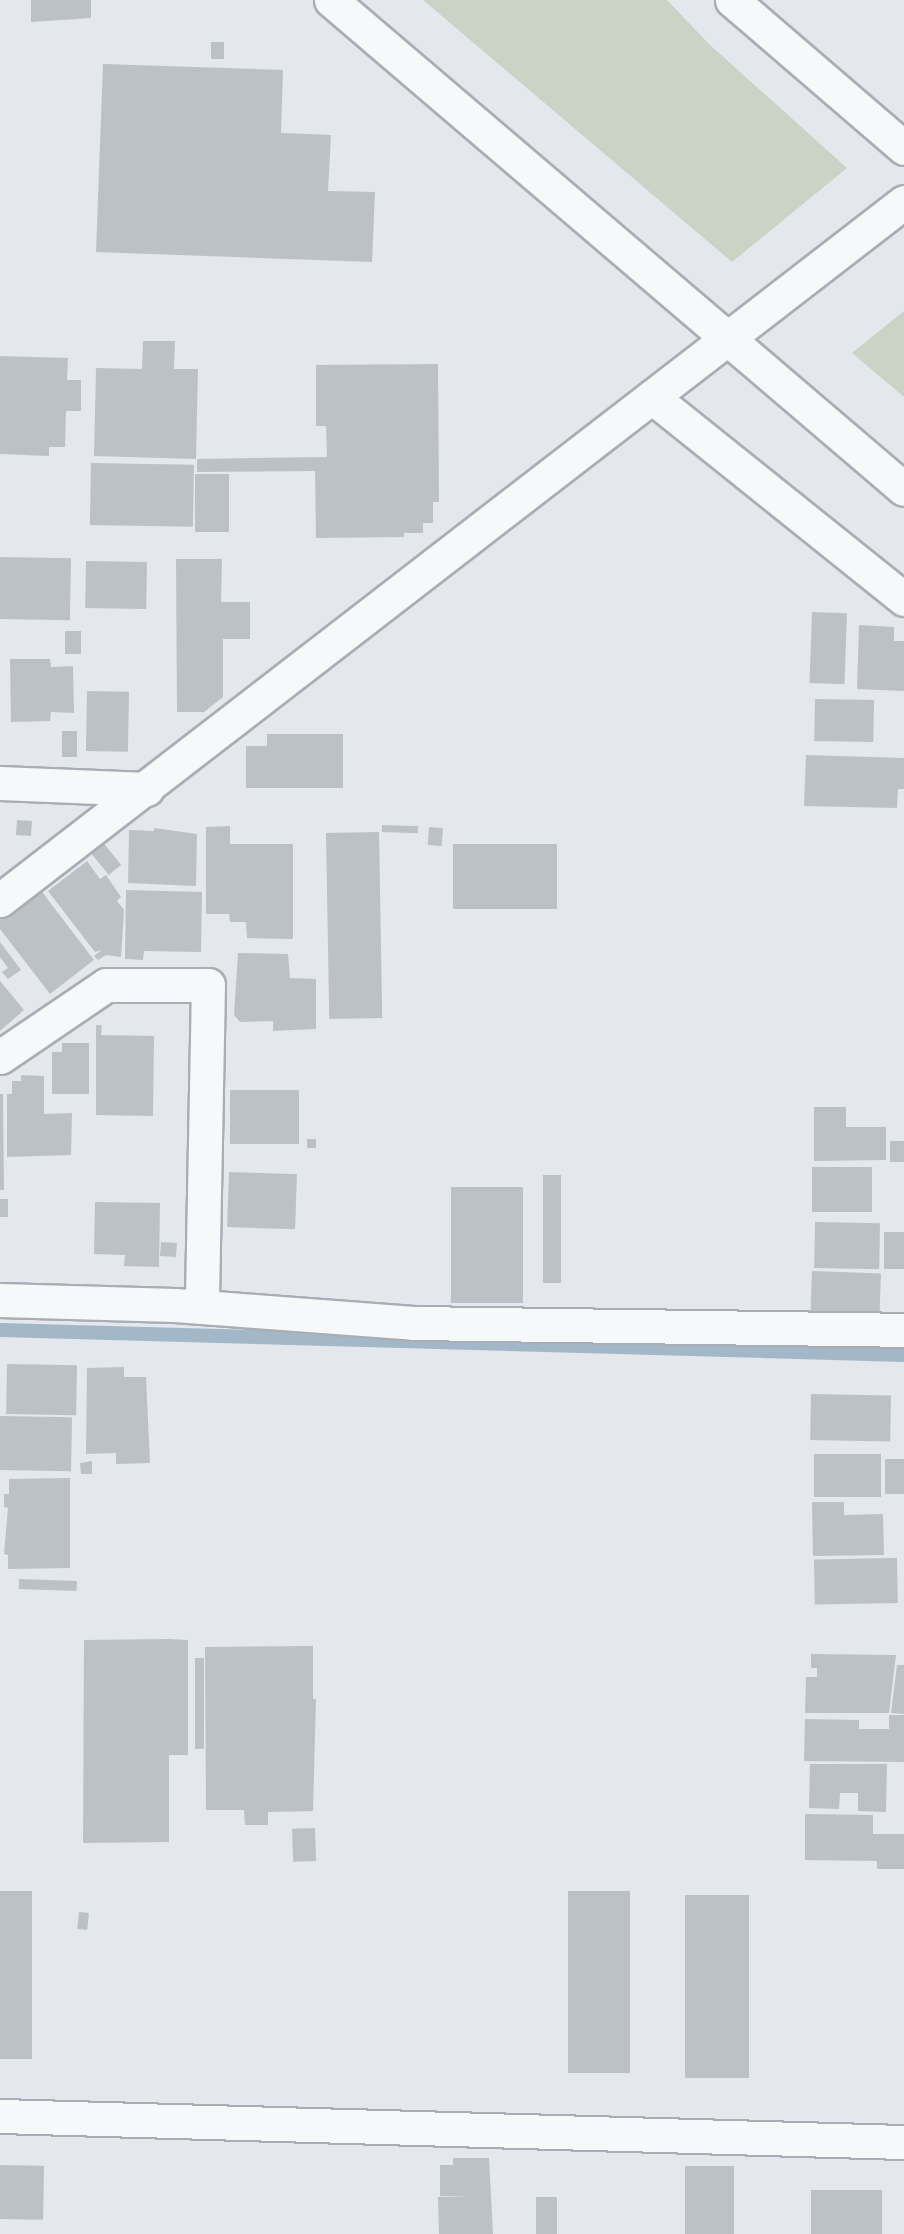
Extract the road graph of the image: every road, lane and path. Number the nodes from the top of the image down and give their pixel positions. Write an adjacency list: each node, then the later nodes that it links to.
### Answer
1 (331, 0): 5 (street)
2 (732, 0): 3 (street)
3 (904, 148)
4 (904, 202): 5 (street)
5 (726, 339): 6 (street); 7 (street)
6 (652, 396): 8 (street); 10 (street)
7 (904, 489)
8 (904, 599)
9 (0, 783): 10 (street)
10 (147, 789): 11 (street)
11 (0, 900)
12 (0, 1057): 14 (street)
13 (0, 1300): 14 (street)
14 (202, 1307): 15 (street)
15 (904, 1330)
16 (0, 2116): 17 (street)
17 (904, 2142)

